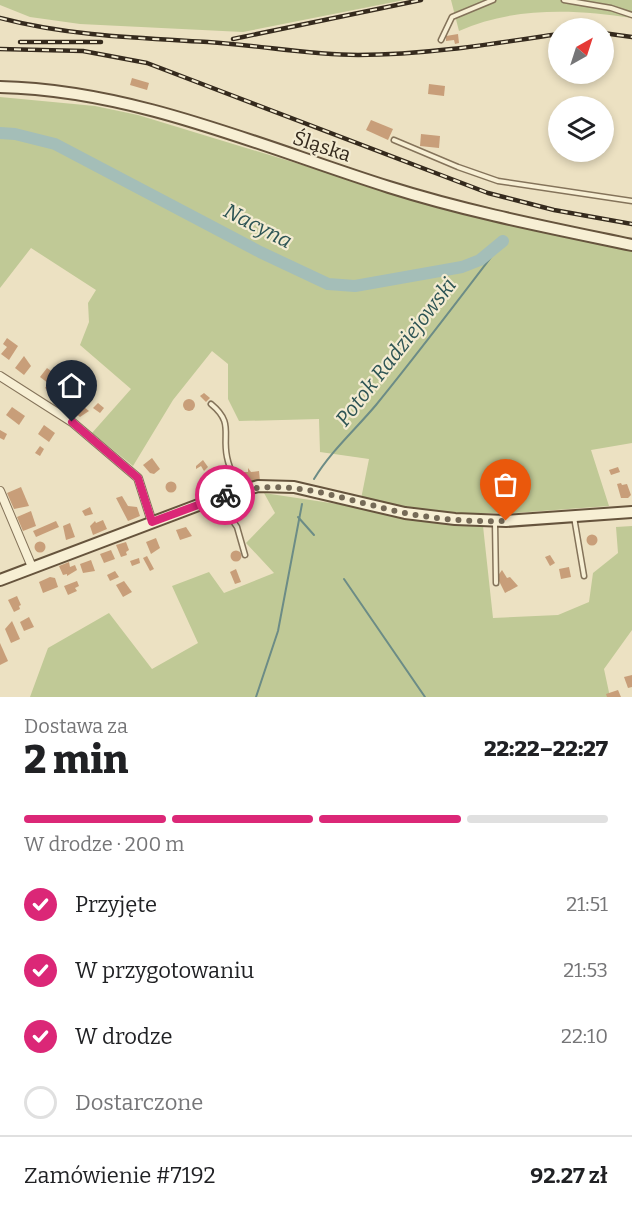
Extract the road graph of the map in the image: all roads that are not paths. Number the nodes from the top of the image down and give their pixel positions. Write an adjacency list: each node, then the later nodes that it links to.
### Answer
1 (493, 0): 4 (lane)
2 (564, 0): 3 (lane)
3 (632, 15)
4 (441, 40)
5 (0, 87): 8 (street, Śląska)
6 (394, 140): 7 (lane)
7 (632, 201)
8 (632, 245)
9 (0, 376): 17 (street)
10 (211, 404): 11 (lane)
11 (240, 490): 13 (street); 16 (street)
12 (0, 493): 19 (street)
13 (217, 498): 17 (street); 18 (lane)
14 (632, 512): 15 (street)
15 (574, 517): 16 (street); 20 (lane)
16 (495, 521): 22 (lane)
17 (152, 522): 19 (street)
18 (245, 555)
19 (32, 567): 21 (street)
20 (584, 576)
21 (0, 580)
22 (496, 583)

